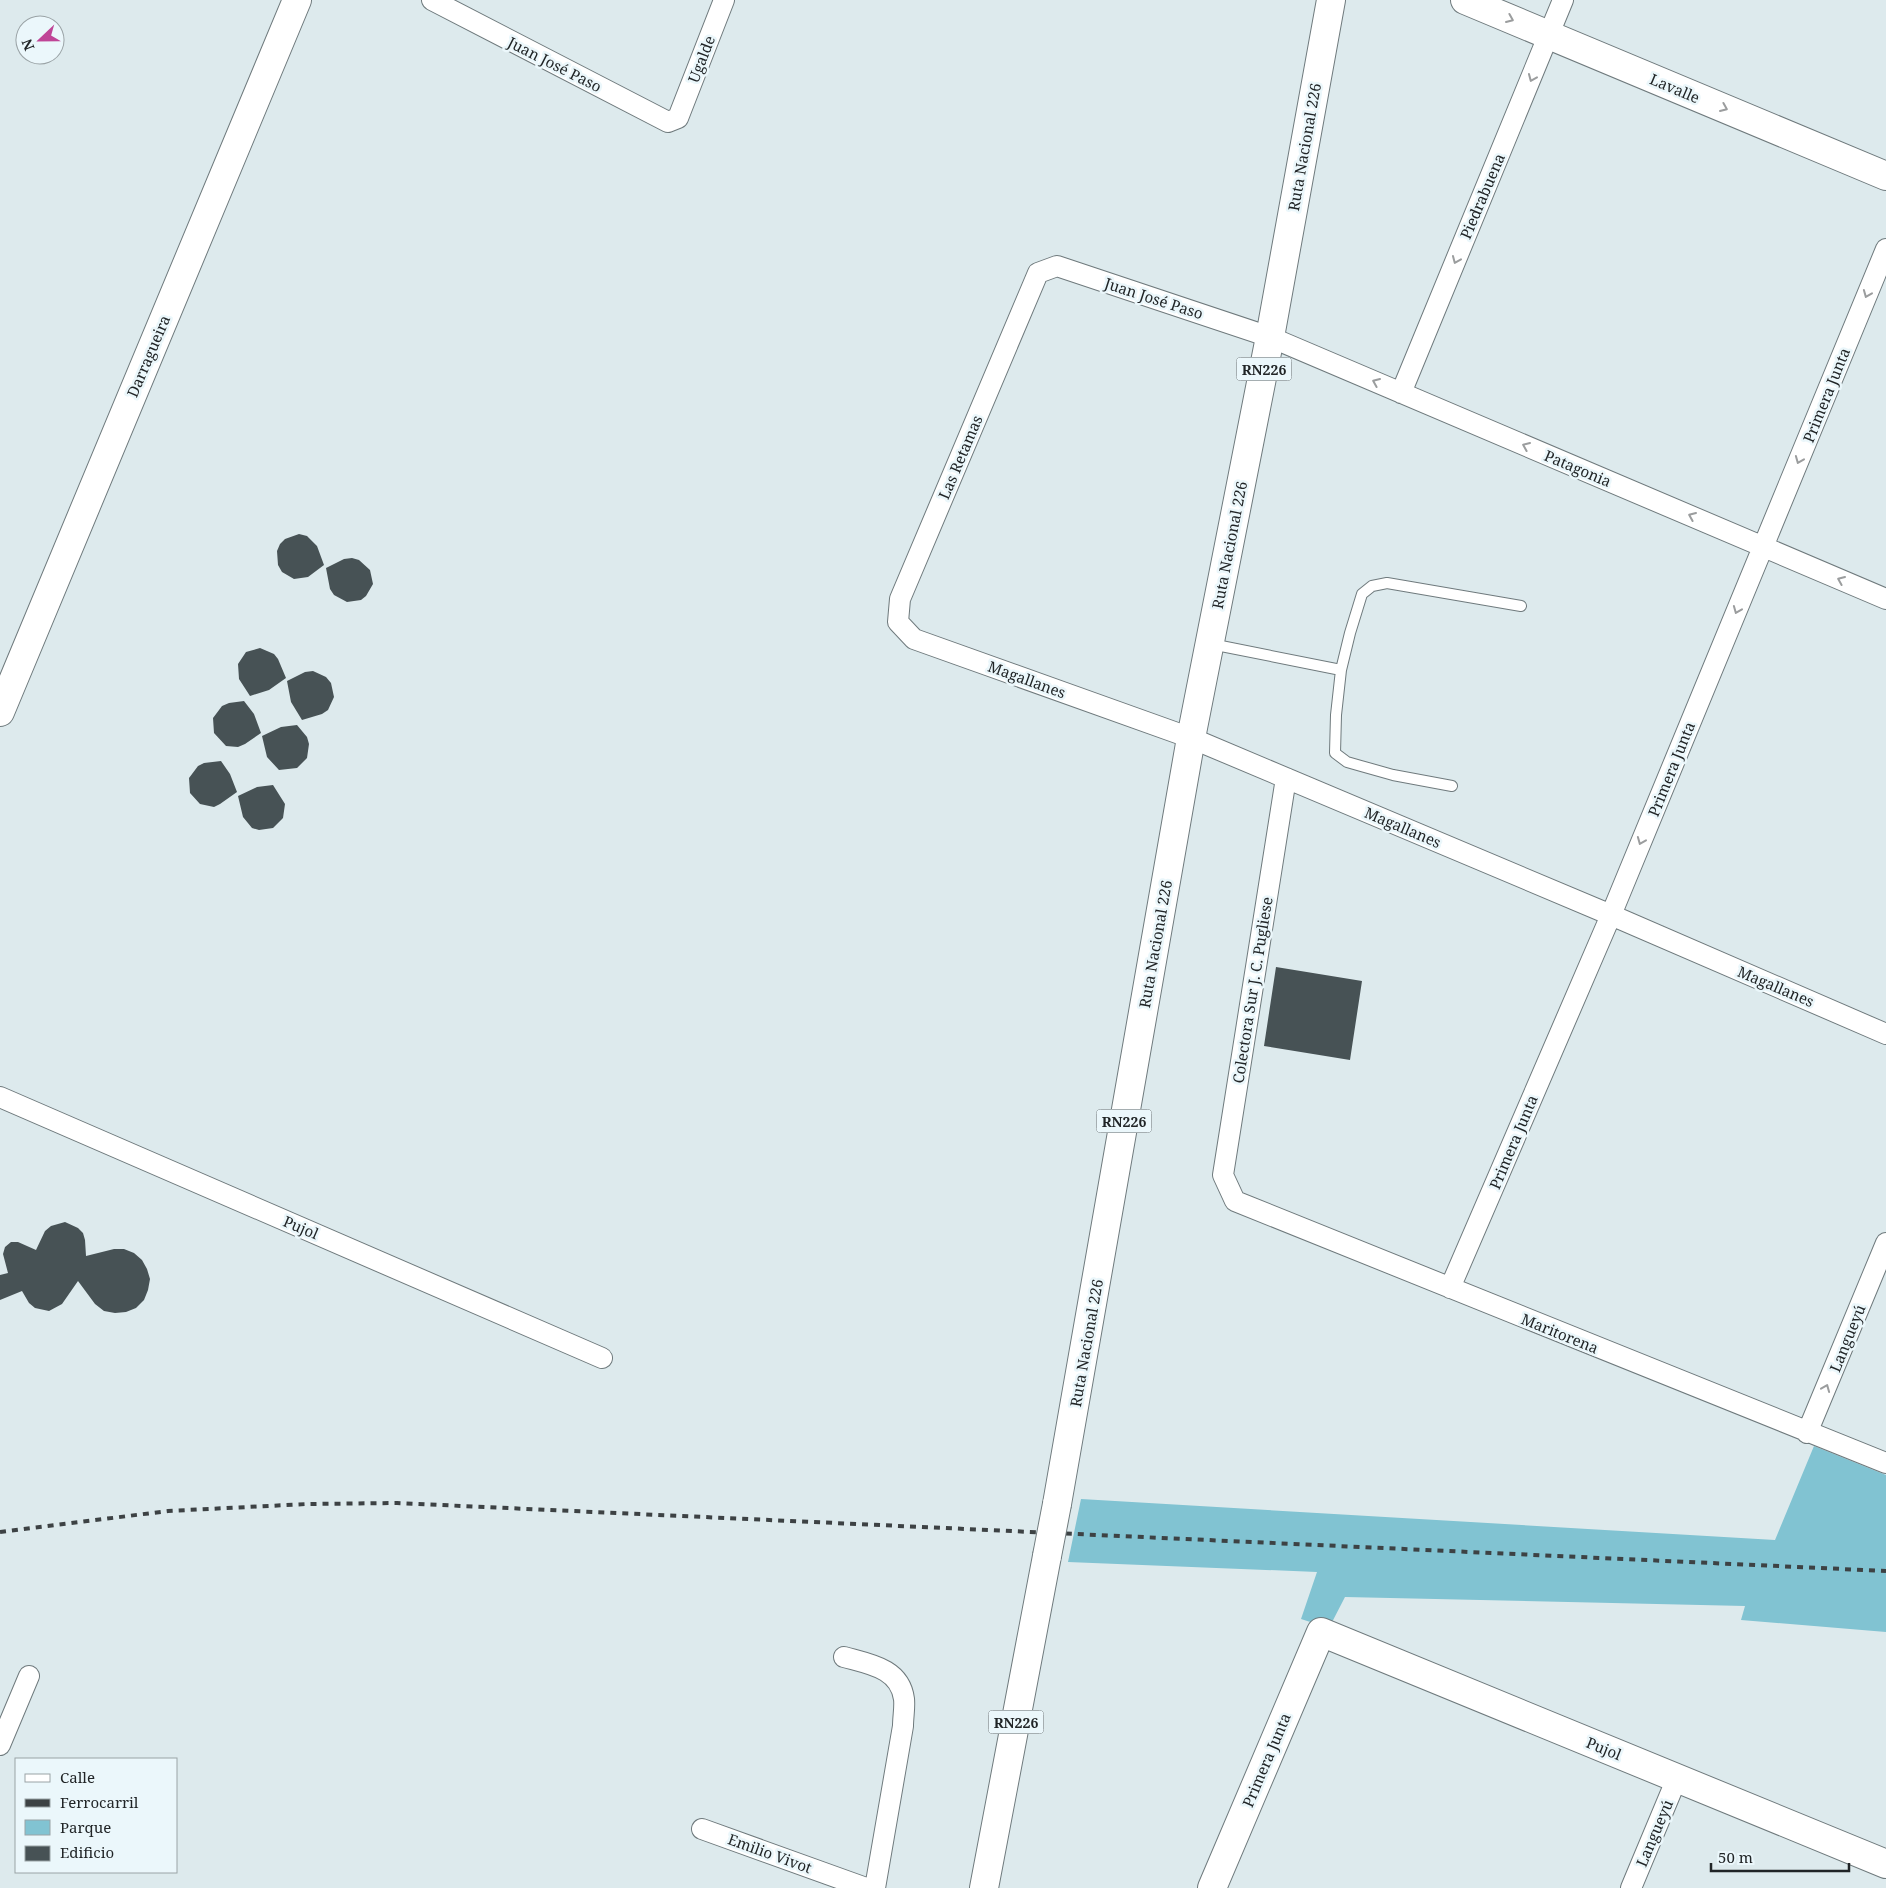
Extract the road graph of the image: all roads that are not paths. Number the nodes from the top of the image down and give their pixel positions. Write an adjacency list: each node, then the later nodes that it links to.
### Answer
1 (297, 0): 20 (main road, Darragueira)
2 (432, 0): 8 (street, Juan José Paso)
3 (724, 0): 8 (street, Ugalde)
4 (1331, 0): 12 (main road, Ruta Nacional 226 / RN226)
5 (1465, 0): 7 (main road, Lavalle, one-way to 7)
6 (1563, 0): 7 (street, Piedrabuena)
7 (1549, 35): 9 (main road, Lavalle, one-way to 9); 13 (street, Piedrabuena, one-way to 13)
8 (678, 118)
9 (1886, 176)
10 (1886, 249): 14 (street, Primera Junta, one-way to 14)
11 (1038, 273): 12 (street, Juan José Paso); 17 (street, Las Retamas)
12 (1270, 337): 13 (street, Patagonia, one-way to 12); 18 (main road, Ruta Nacional 226 / RN226)
13 (1400, 393): 14 (street, Patagonia, one-way to 13)
14 (1763, 547): 15 (street, Patagonia, one-way to 14); 24 (street, Primera Junta, one-way to 24)
15 (1886, 599)
16 (1520, 606): 19 (lane)
17 (914, 638): 21 (street, Magallanes)
18 (1210, 643): 19 (lane); 21 (main road, Ruta Nacional 226 / RN226)
19 (1341, 670): 23 (lane)
20 (0, 712)
21 (1191, 738): 22 (street, Magallanes); 42 (main road, Ruta Nacional 226 / RN226, bridge)
22 (1286, 778): 24 (street, Magallanes); 27 (street, Colectora Sur J. C. Pugliese)
23 (1452, 786)
24 (1611, 915): 25 (street, Magallanes); 29 (street, Primera Junta)
25 (1886, 1034)
26 (0, 1097): 30 (street, Pujol)
27 (1235, 1201): 29 (street, Maritorena)
28 (1886, 1243): 31 (street, Langueyú, one-way to 28)
29 (1450, 1288): 31 (street, Maritorena)
30 (602, 1358)
31 (1807, 1433): 32 (street, Maritorena)
32 (1886, 1463)
33 (1321, 1632): 37 (main road, Pujol); 43 (main road, Primera Junta)
34 (844, 1657): 41 (street)
35 (29, 1676): 36 (street)
36 (0, 1745)
37 (1677, 1778): 39 (main road, Pujol); 44 (street, Langueyú)
38 (702, 1829): 40 (street, Emilio Vivot)
39 (1886, 1864)
40 (866, 1888)
41 (874, 1888)
42 (984, 1888)
43 (1212, 1888)
44 (1631, 1888)

